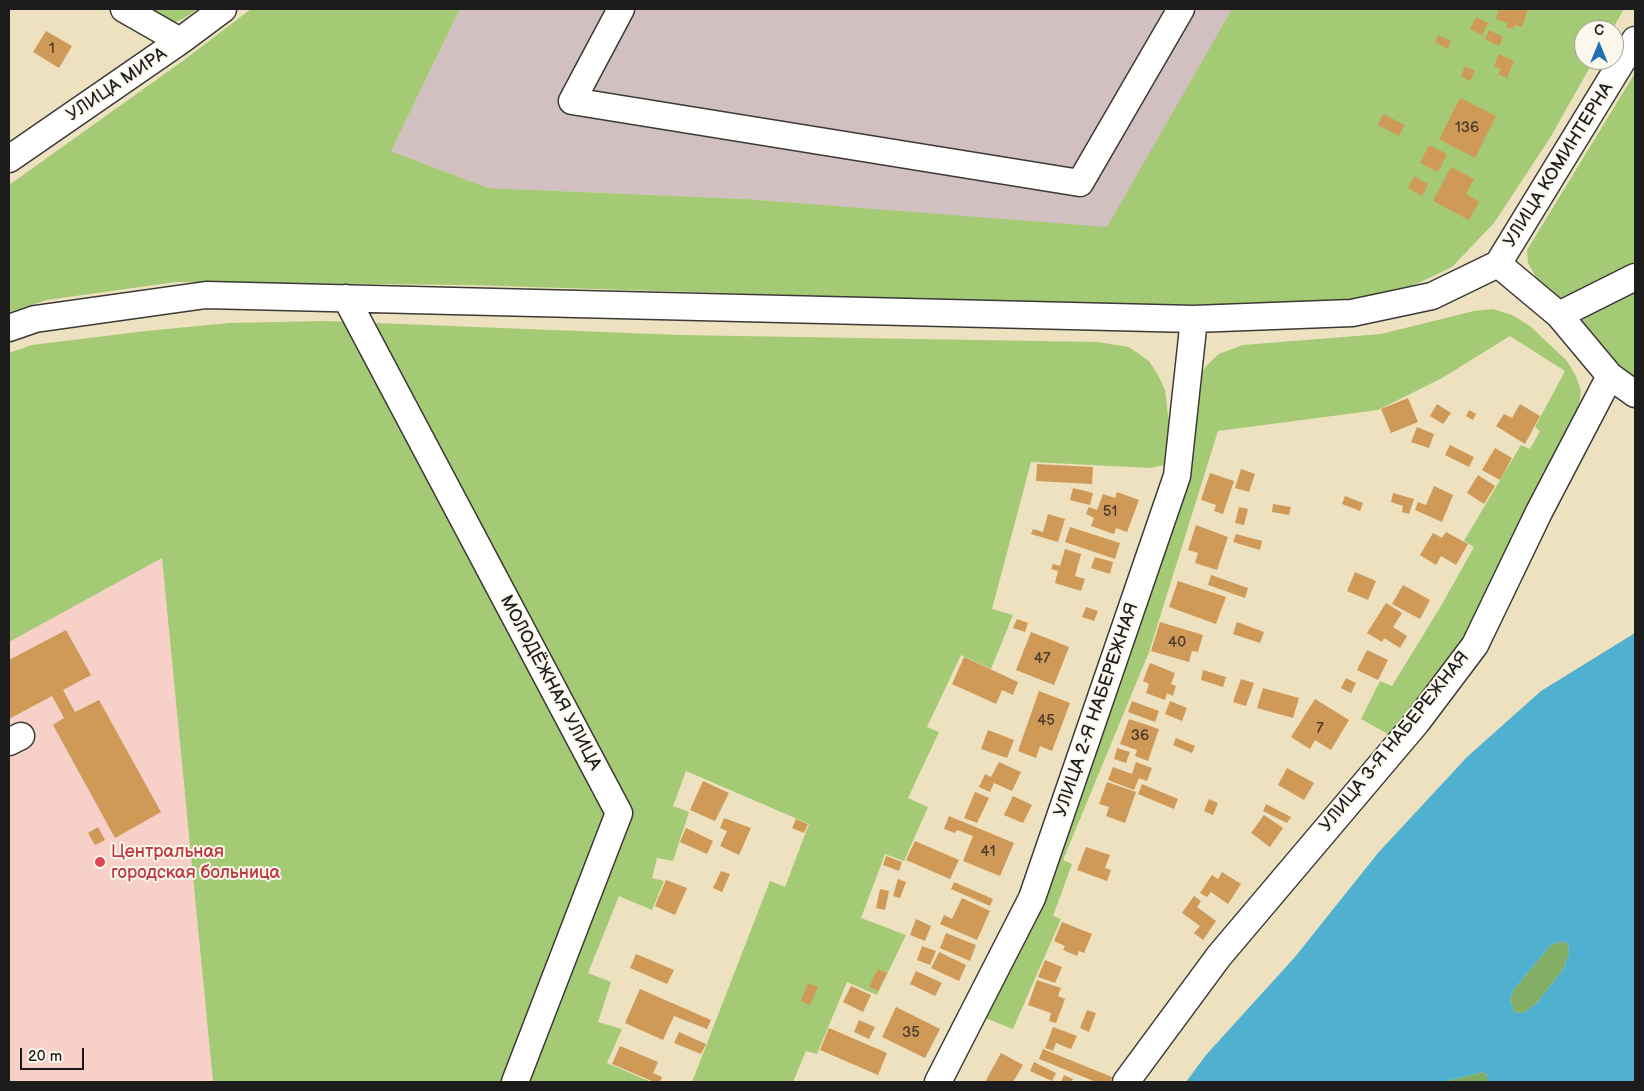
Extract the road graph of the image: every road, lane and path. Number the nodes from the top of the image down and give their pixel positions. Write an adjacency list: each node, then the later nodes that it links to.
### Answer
1 (124, 9): 6 (street)
2 (223, 9): 6 (street, УЛИЦА МИРА)
3 (621, 9): 4 (street)
4 (1181, 9)
5 (1635, 40): 8 (street, УЛИЦА КОМИНТЕРНА)
6 (180, 41): 7 (street, УЛИЦА МИРА)
7 (9, 158)
8 (1498, 264): 11 (street); 12 (street)
9 (1635, 276): 11 (street)
10 (346, 298): 12 (street); 13 (street); 16 (street, МОЛОДЁЖНАЯ УЛИЦА)
11 (1559, 315): 14 (street)
12 (1194, 320): 17 (street, УЛИЦА 2-Я НАБЕРЕЖНАЯ)
13 (9, 328)
14 (1610, 376): 15 (street); 18 (street, УЛИЦА 3-Я НАБЕРЕЖНАЯ)
15 (1635, 394)
16 (515, 1082)
17 (938, 1082)
18 (1126, 1082)

